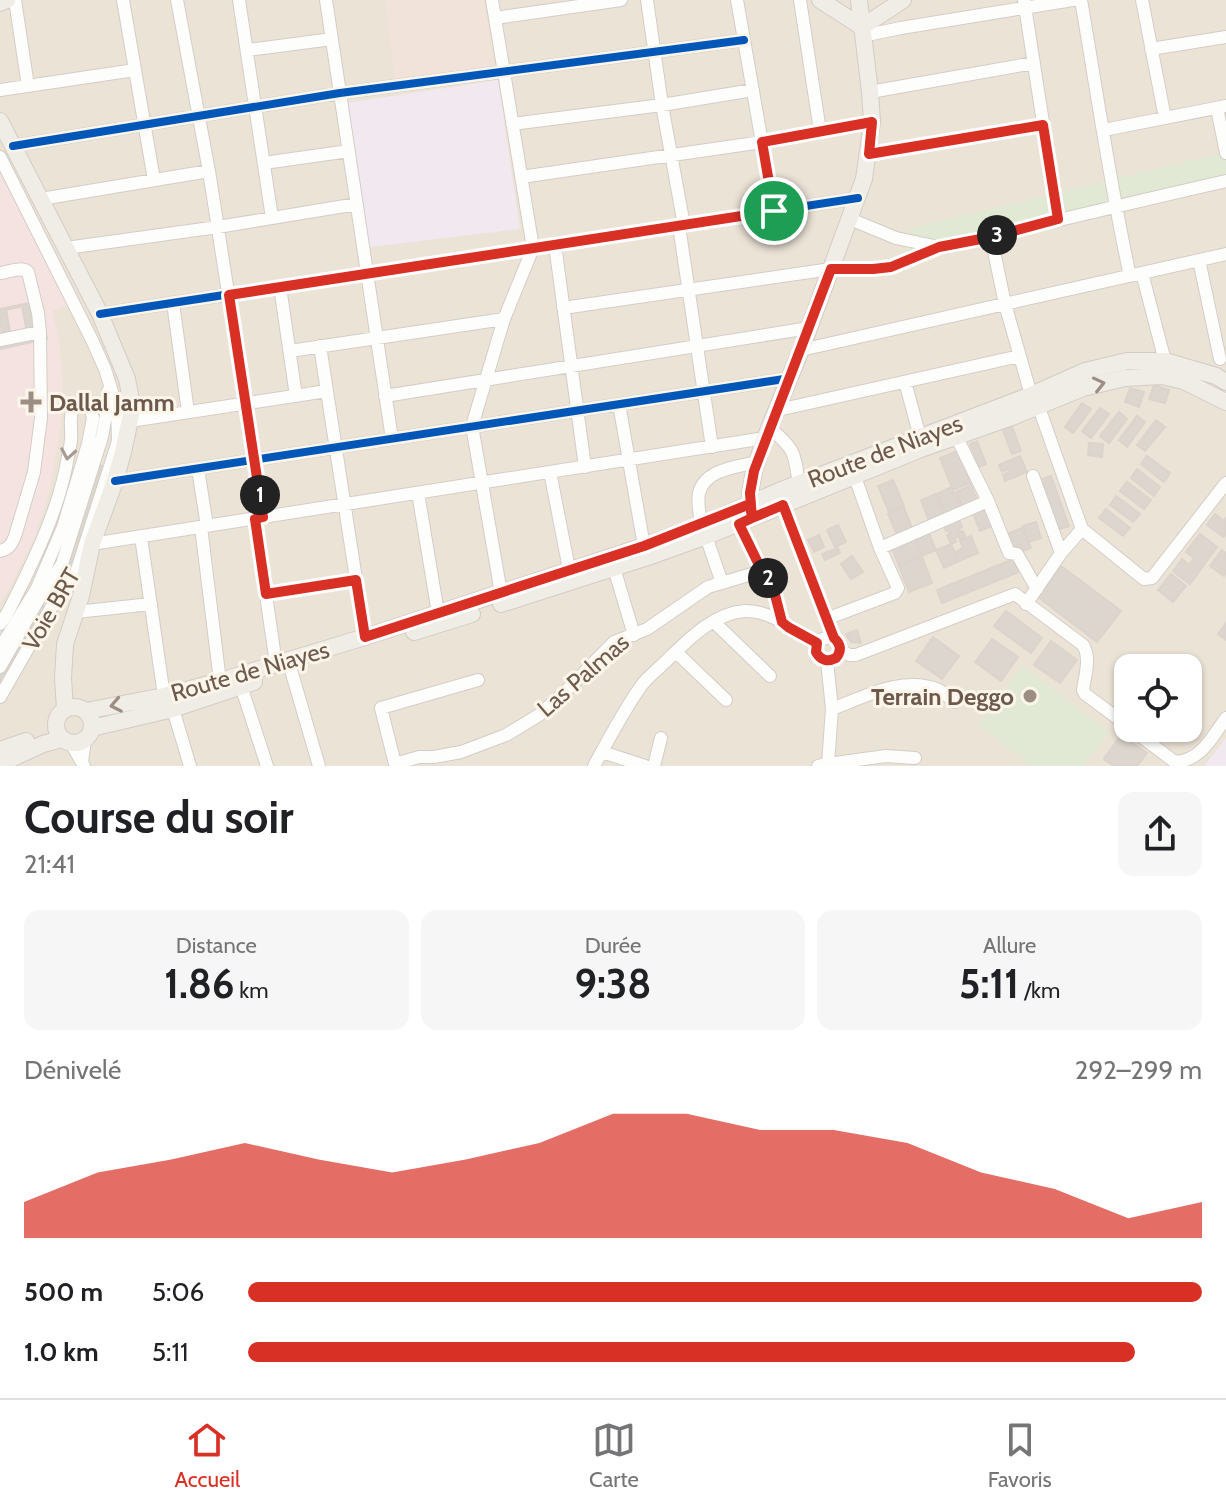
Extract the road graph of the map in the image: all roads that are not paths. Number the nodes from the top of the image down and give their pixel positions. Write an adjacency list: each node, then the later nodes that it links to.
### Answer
1 (7, 0): 19 (main road)
2 (15, 0): 32 (street)
3 (123, 0): 30 (street)
4 (177, 0): 40 (street)
5 (239, 0): 27 (street)
6 (326, 0): 24 (street)
7 (492, 0): 21 (street)
8 (621, 0): 21 (street)
9 (647, 0): 28 (street)
10 (737, 0): 25 (street)
11 (800, 0): 48 (street)
12 (820, 0): 22 (main road)
13 (859, 0): 22 (main road)
14 (869, 0): 22 (main road)
15 (903, 0): 22 (main road)
16 (1073, 0): 20 (street)
17 (1081, 0): 47 (street)
18 (1142, 0): 26 (street)
19 (0, 3)
20 (1025, 4): 22 (street); 29 (street)
21 (495, 18): 31 (street)
22 (862, 27): 35 (main road)
23 (1226, 37): 26 (street)
24 (332, 39): 27 (street); 36 (street)
25 (744, 40): 28 (street); 34 (street)
26 (1151, 49): 41 (street)
27 (248, 50): 38 (street)
28 (655, 52): 31 (street); 37 (street)
29 (1034, 63): 35 (street); 46 (street)
30 (135, 70): 32 (street); 44 (street)
31 (503, 72): 36 (street); 45 (street)
32 (28, 86): 33 (street)
33 (0, 90)
34 (753, 90): 37 (street); 49 (street)
35 (870, 92): 43 (main road)
36 (340, 93): 38 (street); 51 (street)
37 (662, 105): 45 (street); 54 (street)
38 (256, 107): 40 (street); 55 (street)
39 (1222, 107): 41 (street); 52 (street)
40 (198, 116): 44 (street); 56 (street)
41 (1165, 118): 47 (street)
42 (0, 121): 50 (main road)
43 (872, 122): 48 (street); 53 (main road)
44 (144, 124): 50 (street); 58 (street)
45 (512, 124): 57 (street)
46 (1043, 125): 53 (street); 67 (street)
47 (1104, 130): 63 (street)
48 (820, 131): 49 (street)
49 (762, 142): 54 (street); 64 (street)
50 (6, 151): 61 (main road); 102 (street, Voie BRT)
51 (349, 151): 55 (street); 62 (street)
52 (1226, 153)
53 (869, 154): 60 (main road)
54 (672, 155): 57 (street); 68 (street)
55 (264, 163): 65 (street)
56 (209, 171): 58 (street); 69 (street)
57 (521, 177): 74 (street)
58 (154, 180): 61 (street)
59 (1226, 181): 63 (street)
60 (858, 198): 64 (street); 66 (main road)
61 (41, 199): 73 (main road)
62 (357, 204): 65 (street); 79 (street)
63 (1115, 206): 67 (street); 80 (street)
64 (774, 211): 68 (street)
65 (272, 218): 69 (street)
66 (850, 219): 72 (street); 77 (main road)
67 (1058, 219): 70 (street)
68 (681, 225): 71 (street); 82 (street)
69 (218, 227): 73 (street); 83 (street)
70 (991, 237): 72 (street); 85 (street)
71 (555, 245): 74 (street); 86 (street)
72 (939, 247): 77 (street)
73 (66, 248): 87 (main road)
74 (533, 248): 79 (street); 88 (street)
75 (1226, 254): 76 (street)
76 (1199, 260): 80 (street); 100 (street)
77 (831, 269): 82 (street); 89 (main road)
78 (0, 273): 90 (street)
79 (367, 274): 81 (street); 91 (street)
80 (1136, 275): 85 (street); 98 (street)
81 (280, 287): 83 (street); 96 (street)
82 (688, 289): 86 (street); 94 (street)
83 (229, 295): 84 (street); 111 (street)
84 (173, 303): 87 (street); 115 (street)
85 (1005, 304): 95 (street); 97 (street)
86 (563, 308): 99 (street)
87 (100, 314): 116 (main road)
88 (504, 319): 91 (street); 103 (street)
89 (809, 328): 94 (street); 95 (main road)
90 (40, 332): 92 (street); 149 (street)
91 (377, 338): 93 (street); 108 (street)
92 (0, 340)
93 (320, 346): 96 (street); 105 (street)
94 (697, 347): 99 (street); 106 (street)
95 (801, 350): 101 (main road)
96 (290, 351): 107 (street)
97 (1020, 356): 104 (street); 109 (street)
98 (1165, 361): 100 (main road, Route de Niayes); 109 (main road, Route de Niayes)
99 (571, 367): 103 (street); 113 (street)
100 (1222, 367)
101 (791, 378): 106 (street); 114 (main road)
102 (108, 379): 174 (street, Voie BRT); 180 (street, Voie BRT)
103 (486, 379): 108 (street); 117 (street)
104 (905, 382): 114 (street); 120 (street)
105 (327, 391): 107 (street); 122 (street)
106 (704, 391): 112 (street); 123 (street)
107 (296, 396): 111 (street)
108 (385, 396): 121 (street)
109 (1034, 400): 110 (main road, Route de Niayes, one-way to 110); 119 (main road, Route de Niayes); 120 (main road, Route de Niayes); 143 (street)
110 (1226, 402)
111 (246, 404): 115 (street); 124 (street)
112 (619, 404): 113 (street); 125 (street)
113 (577, 410): 117 (street); 127 (street)
114 (778, 410): 118 (main road)
115 (188, 412): 116 (street)
116 (130, 421): 132 (main road)
117 (472, 426): 121 (street); 133 (street)
118 (768, 433): 123 (street); 126 (main road); 135 (street)
119 (956, 436): 131 (main road, Route de Niayes); 137 (street)
120 (920, 437): 135 (main road, Route de Niayes)
121 (392, 439): 122 (street)
122 (336, 447): 124 (street); 138 (street)
123 (712, 447): 125 (street)
124 (255, 460): 128 (street); 141 (street)
125 (628, 460): 127 (street); 147 (street)
126 (757, 462): 140 (main road); 144 (street)
127 (585, 467): 129 (street)
128 (198, 469): 132 (street); 142 (street)
129 (550, 472): 133 (street); 152 (street)
130 (1033, 476): 150 (street)
131 (855, 477): 139 (main road, Route de Niayes); 148 (street)
132 (115, 481): 146 (main road)
133 (483, 483): 136 (street); 157 (street)
134 (1226, 483): 143 (street)
135 (799, 484): 140 (main road, Route de Niayes)
136 (418, 493): 138 (street); 162 (street)
137 (988, 501): 148 (street); 156 (street)
138 (345, 505): 141 (street); 154 (street)
139 (783, 505): 140 (main road, Route de Niayes); 163 (street)
140 (747, 515): 144 (main road, Route de Niayes); 153 (street)
141 (259, 518): 142 (street); 158 (street)
142 (204, 527): 145 (street); 178 (street)
143 (1082, 529): 150 (street)
144 (703, 531): 147 (main road, Route de Niayes); 151 (main road, Route de Niayes); 155 (street)
145 (141, 537): 146 (street); 159 (street)
146 (92, 544): 161 (main road)
147 (644, 546): 152 (main road, Route de Niayes)
148 (880, 548): 163 (street)
149 (0, 551)
150 (1061, 553): 156 (street)
151 (614, 568): 167 (street, Las Palmas); 175 (main road, Route de Niayes)
152 (569, 569): 157 (main road, Route de Niayes)
153 (762, 571): 155 (street); 165 (street)
154 (356, 580): 158 (street); 168 (street)
155 (722, 583): 167 (street)
156 (1037, 589): 160 (street)
157 (501, 593): 162 (main road, Route de Niayes)
158 (266, 594): 175 (street)
159 (151, 604): 161 (street); 182 (street)
160 (1026, 604): 170 (street); 185 (street)
161 (76, 612): 187 (main road)
162 (438, 613): 168 (main road, Route de Niayes)
163 (826, 619): 170 (street)
164 (714, 622): 165 (street); 172 (street); 176 (street)
165 (782, 622): 169 (street)
166 (0, 624): 171 (street, one-way to 166)
167 (634, 635): 177 (street, Las Palmas)
168 (365, 637): 175 (main road, Route de Niayes)
169 (817, 643): 170 (street); 173 (street)
170 (837, 644): 173 (street)
171 (0, 648)
172 (676, 652): 181 (street); 191 (street)
173 (827, 661): 184 (street)
174 (0, 667)
175 (284, 667): 178 (main road, Route de Niayes); 179 (main road, Route de Niayes); 199 (street)
176 (770, 676)
177 (478, 680)
178 (220, 681): 182 (main road, Route de Niayes)
179 (241, 686): 182 (main road, Route de Niayes); 198 (street)
180 (0, 697)
181 (726, 700)
182 (168, 702): 187 (main road, Route de Niayes); 197 (street)
183 (955, 702): 184 (street)
184 (832, 709): 196 (street)
185 (1114, 716)
186 (1226, 718): 195 (street)
187 (74, 725): 190 (main road, Route de Niayes); 193 (main road, Route de Niayes); 194 (street)
188 (661, 738): 202 (street)
189 (1147, 742): 195 (street)
190 (0, 750)
191 (602, 752): 200 (street); 201 (street)
192 (915, 758): 196 (street)
193 (0, 764)
194 (83, 764)
195 (1174, 764)
196 (823, 765)
197 (190, 766)
198 (267, 766)
199 (319, 766)
200 (594, 766)
201 (645, 766)
202 (654, 766)

